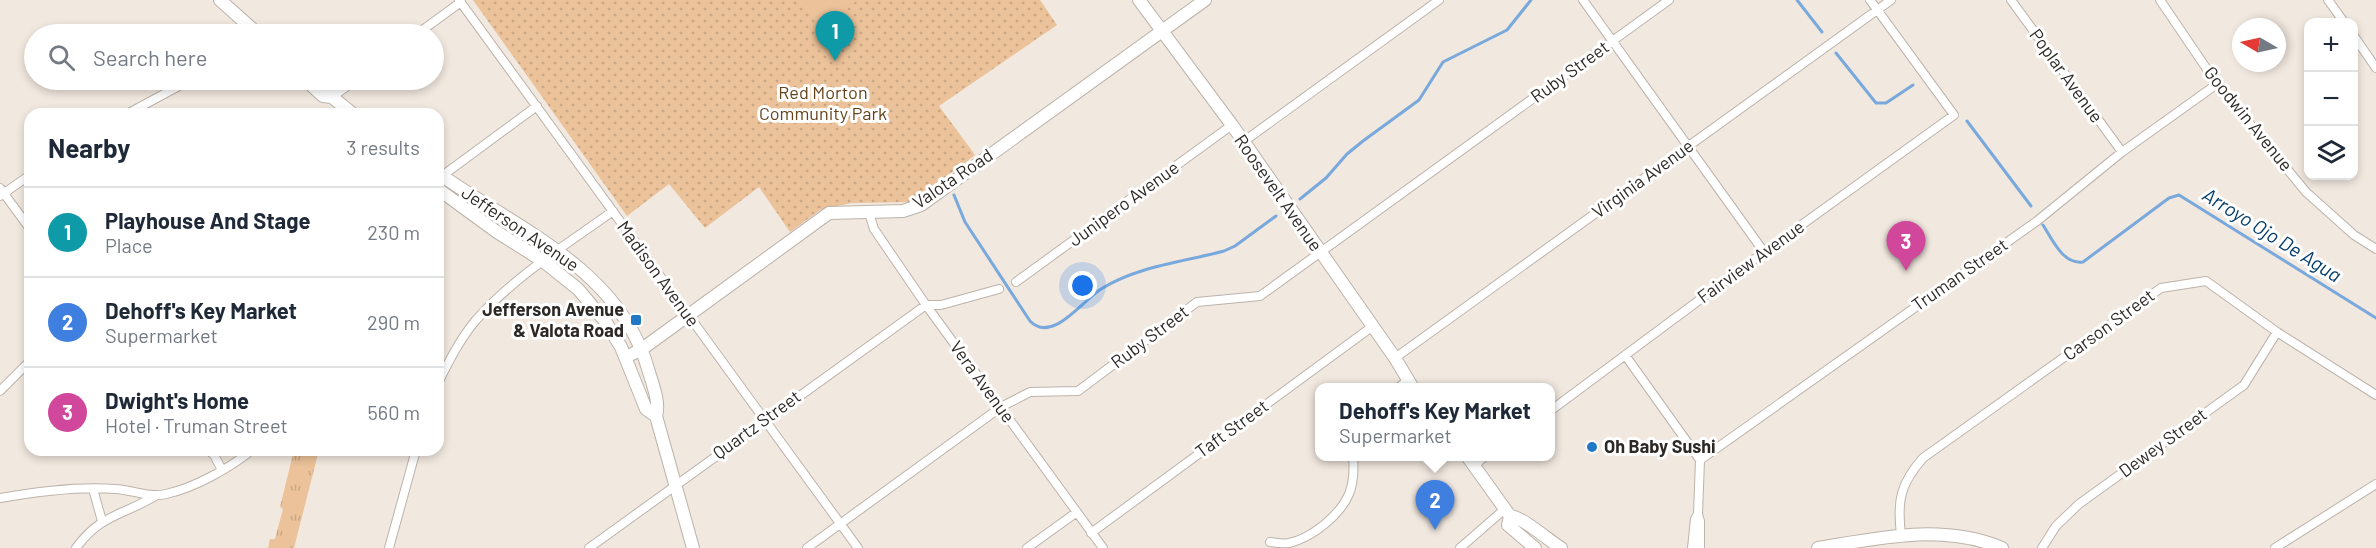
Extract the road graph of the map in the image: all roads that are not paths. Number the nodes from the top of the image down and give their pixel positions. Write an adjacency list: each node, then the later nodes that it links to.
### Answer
1 (1139, 0): 17 (street, Roosevelt Avenue)
2 (1205, 0): 17 (street, Valota Road)
3 (1439, 0): 31 (street)
4 (1583, 0): 18 (street)
5 (1669, 0): 18 (street, Ruby Street)
6 (1870, 0): 13 (street)
7 (1891, 0): 13 (street, Virginia Avenue)
8 (2011, 0): 33 (street, Poplar Avenue)
9 (2160, 0): 21 (street, Goodwin Avenue)
10 (2328, 0): 14 (street)
11 (460, 1): 16 (street); 27 (street, Madison Avenue)
12 (226, 2): 15 (street)
13 (1877, 10): 32 (street, Virginia Avenue); 44 (street, Fairview Avenue)
14 (2341, 18)
15 (239, 24)
16 (430, 24)
17 (1162, 31): 30 (street, Roosevelt Avenue); 40 (street, Valota Road)
18 (1613, 42): 32 (street); 45 (street, Ruby Street)
19 (2358, 42): 20 (street)
20 (2376, 68)
21 (2217, 84): 33 (street, Truman Street); 42 (street, Goodwin Avenue)
22 (172, 90): 28 (street)
23 (317, 90): 26 (street)
24 (331, 90): 26 (street)
25 (342, 90): 26 (street)
26 (332, 97): 29 (street)
27 (537, 106): 34 (street); 39 (street, Madison Avenue)
28 (139, 108)
29 (345, 108)
30 (1232, 125): 31 (street, Roosevelt Avenue); 47 (street, Junipero Avenue)
31 (1243, 142): 45 (street, Roosevelt Avenue)
32 (1687, 147): 44 (street); 56 (street, Virginia Avenue)
33 (2122, 152): 69 (street, Truman Street)
34 (444, 175)
35 (24, 179): 38 (street)
36 (444, 182): 43 (street, Jefferson Avenue)
37 (444, 184): 46 (street, Jefferson Avenue)
38 (1, 193): 41 (street)
39 (613, 211): 43 (street); 50 (street, Madison Avenue)
40 (868, 213): 49 (street, Vera Avenue); 50 (street, Valota Road)
41 (24, 222)
42 (2376, 249)
43 (558, 250): 46 (street); 53 (street, Jefferson Avenue)
44 (1764, 252): 54 (street, Fairview Avenue)
45 (1320, 254): 51 (street, Roosevelt Avenue); 62 (street, Ruby Street)
46 (543, 261): 55 (street, Jefferson Avenue); 58 (street)
47 (1016, 282)
48 (999, 289): 49 (street)
49 (926, 304): 62 (street, Vera Avenue); 65 (street, Quartz Street)
50 (688, 316): 53 (street, Valota Road); 65 (street, Madison Avenue)
51 (1373, 326): 56 (street, Roosevelt Avenue); 83 (street, Taft Street)
52 (2277, 332): 61 (street, Carson Street); 84 (street, Carson Street); 101 (street, Dewey Street)
53 (642, 349): 55 (street, Valota Road); 64 (street, Jefferson Avenue)
54 (1625, 355): 63 (street, Fairview Avenue); 69 (street)
55 (626, 357): 64 (street, Jefferson Avenue)
56 (1395, 358): 59 (street, Roosevelt Avenue)
57 (24, 367): 60 (street)
58 (444, 372)
59 (1405, 383)
60 (0, 391)
61 (2376, 395)
62 (1001, 408): 78 (street, Vera Avenue); 82 (street, Ruby Street)
63 (1555, 408)
64 (656, 416): 74 (street, Jefferson Avenue)
65 (763, 420): 74 (street, Quartz Street); 82 (street, Madison Avenue)
66 (215, 456): 72 (street)
67 (243, 456): 72 (street)
68 (414, 456): 87 (street)
69 (1700, 460): 80 (street)
70 (1353, 461): 85 (street)
71 (1471, 461): 79 (street)
72 (222, 470): 76 (street)
73 (2376, 484): 102 (street)
74 (675, 485): 88 (street, Quartz Street); 89 (street, Jefferson Avenue)
75 (93, 489): 76 (street); 77 (street); 81 (street)
76 (155, 496): 81 (street)
77 (0, 498)
78 (1077, 512): 83 (street, Vera Avenue); 92 (street)
79 (1508, 512): 94 (street); 95 (street); 96 (street)
80 (1698, 514): 97 (street); 98 (street)
81 (102, 521): 86 (street)
82 (842, 524): 90 (street, Ruby Street); 91 (street, Madison Avenue)
83 (1091, 532): 93 (street, Vera Avenue)
84 (1901, 535): 99 (street); 100 (street)
85 (1270, 542)
86 (76, 548)
87 (389, 548)
88 (589, 548)
89 (693, 548)
90 (807, 548)
91 (858, 548)
92 (1027, 548)
93 (1102, 548)
94 (1460, 548)
95 (1535, 548)
96 (1561, 548)
97 (1692, 548)
98 (1700, 548)
99 (1818, 548)
100 (2002, 548)
101 (2042, 548)
102 (2275, 548)

